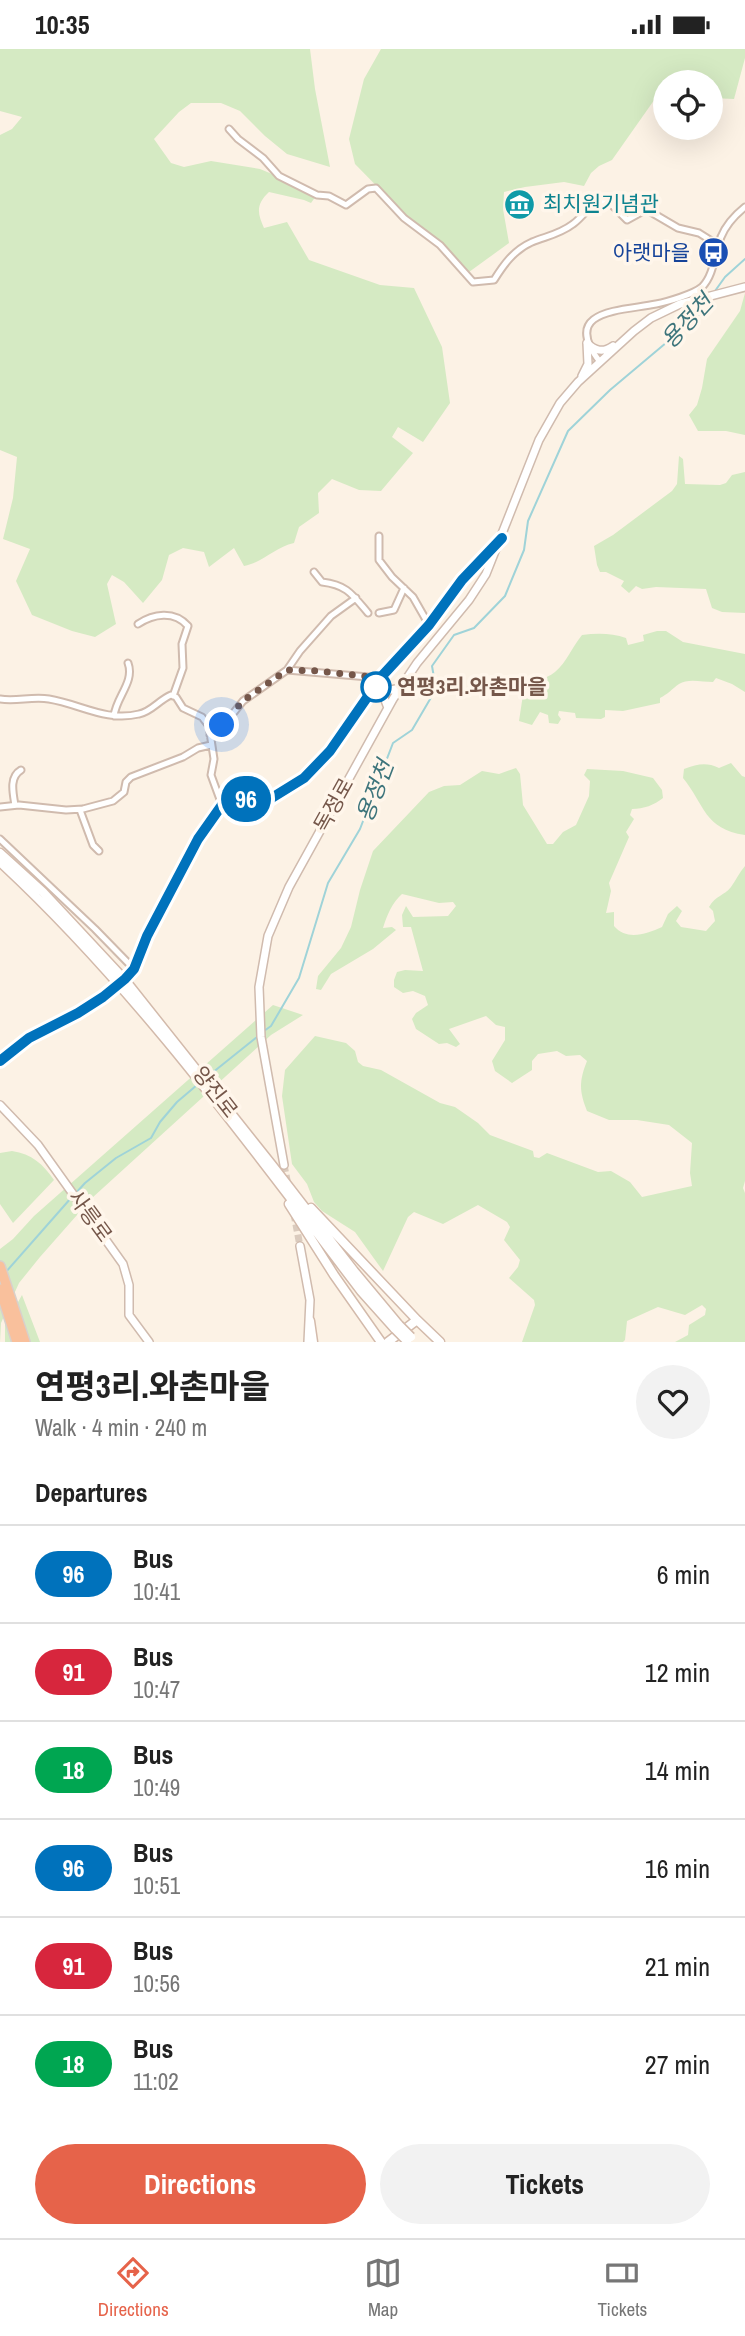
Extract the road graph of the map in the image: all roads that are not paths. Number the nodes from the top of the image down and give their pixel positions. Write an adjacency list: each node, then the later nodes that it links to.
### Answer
1 (229, 129): 3 (street)
2 (745, 207): 3 (street)
3 (718, 245): 6 (street)
4 (745, 287): 5 (street, 독정로)
5 (634, 331): 6 (street); 7 (street, 독정로)
6 (587, 343): 7 (street); 8 (street)
7 (600, 362): 8 (street, 독정로)
8 (578, 382): 10 (street, 독정로)
9 (379, 536): 12 (street)
10 (491, 554): 17 (street); 21 (street, 독정로)
11 (314, 572): 13 (street)
12 (404, 588): 15 (street); 17 (street)
13 (356, 598): 14 (street); 19 (street)
14 (368, 613)
15 (379, 613)
16 (138, 624): 23 (street)
17 (429, 625): 20 (street)
18 (128, 663): 27 (street)
19 (287, 670): 20 (street); 28 (street)
20 (380, 678): 22 (street)
21 (400, 688): 22 (street); 25 (street, 독정로)
22 (379, 689): 25 (street); 26 (street); 32 (street)
23 (173, 696): 27 (street); 28 (street)
24 (0, 699): 27 (street)
25 (393, 699): 26 (street, 독정로)
26 (388, 708): 43 (street, 독정로)
27 (114, 716)
28 (209, 735): 29 (street)
29 (211, 745): 32 (street); 34 (street)
30 (21, 770): 31 (street)
31 (15, 805): 33 (street); 34 (street)
32 (222, 805): 39 (street)
33 (0, 807)
34 (80, 810): 36 (street)
35 (0, 839): 39 (street)
36 (99, 851)
37 (0, 853): 40 (main road, 양진로)
38 (0, 862): 40 (main road, 양진로)
39 (134, 969): 40 (street)
40 (122, 982): 41 (street); 44 (main road, 양진로)
41 (0, 1061)
42 (0, 1105): 54 (street, 사릉로)
43 (284, 1165)
44 (272, 1169): 48 (main road); 51 (main road, 양진로, bridge); 56 (main road)
45 (300, 1246): 49 (street)
46 (0, 1266): 50 (highway)
47 (0, 1289): 50 (highway)
48 (417, 1320): 57 (main road); 58 (main road)
49 (310, 1321): 55 (main road)
50 (16, 1326): 52 (highway); 53 (highway)
51 (411, 1341)
52 (17, 1342)
53 (25, 1342)
54 (149, 1342)
55 (311, 1342)
56 (381, 1342)
57 (388, 1342)
58 (440, 1342)

